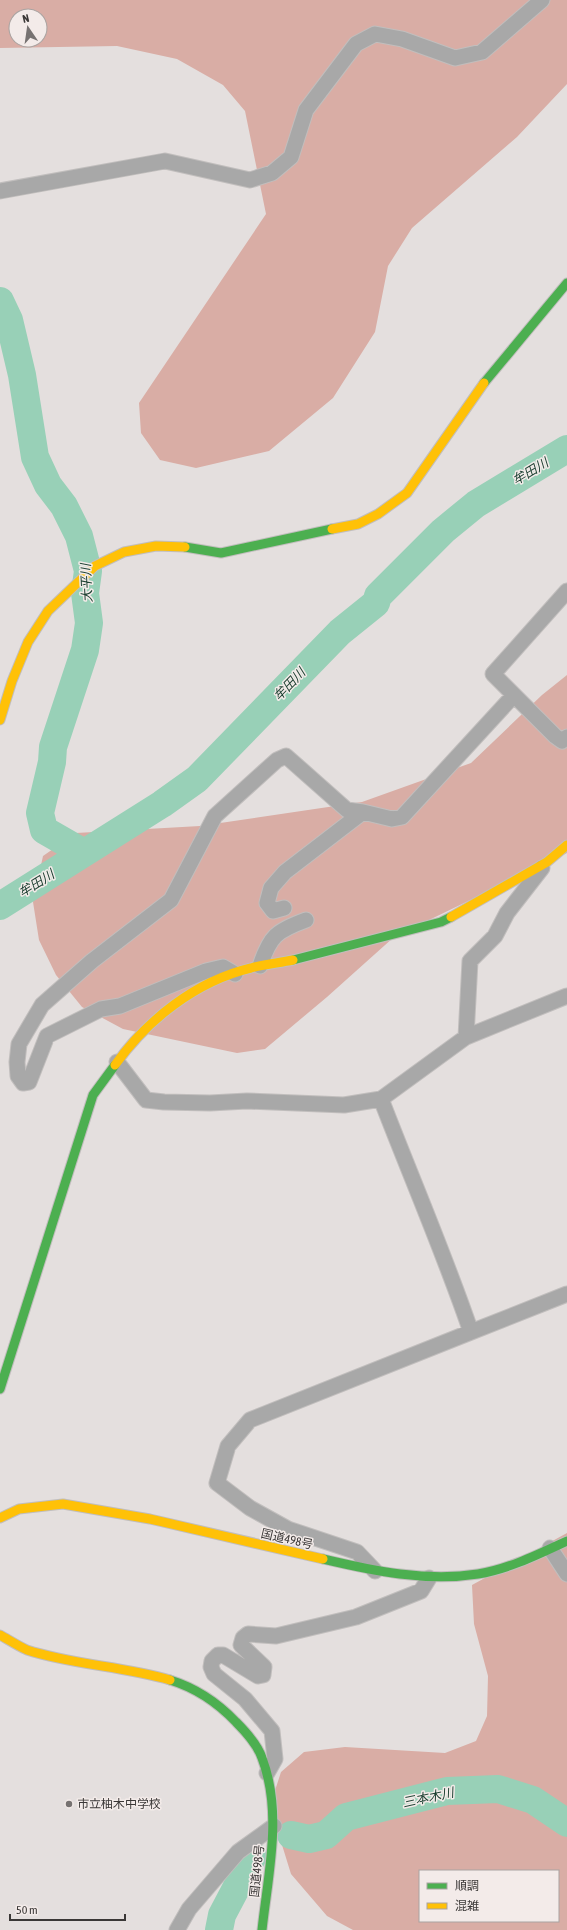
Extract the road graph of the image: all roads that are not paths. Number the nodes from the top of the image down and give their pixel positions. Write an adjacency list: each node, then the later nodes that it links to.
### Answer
1 (542, 0): 2 (street)
2 (0, 191)
3 (567, 283): 6 (main road)
4 (567, 591): 5 (street)
5 (514, 694): 7 (street); 8 (street)
6 (0, 720)
7 (567, 737)
8 (363, 812): 11 (street); 14 (street)
9 (567, 844): 10 (main road)
10 (547, 862): 13 (main road); 16 (street)
11 (284, 908)
12 (306, 920): 13 (street)
13 (260, 966): 14 (main road)
14 (234, 974): 17 (main road)
15 (567, 996): 16 (street)
16 (466, 1037): 18 (street)
17 (117, 1062): 18 (street); 21 (main road)
18 (381, 1099): 20 (street)
19 (567, 1294): 20 (street)
20 (471, 1332): 25 (street)
21 (0, 1389)
22 (0, 1518): 25 (main road, 国道498号)
23 (567, 1541): 24 (main road, 国道498号)
24 (550, 1548): 26 (street); 27 (main road, 国道498号)
25 (376, 1571): 27 (main road, 国道498号)
26 (567, 1574)
27 (429, 1578): 29 (street)
28 (0, 1636): 29 (main road, 国道498号)
29 (267, 1773): 30 (main road, 国道498号)
30 (274, 1826): 31 (street); 32 (main road, 国道498号)
31 (177, 1930)
32 (262, 1930)

